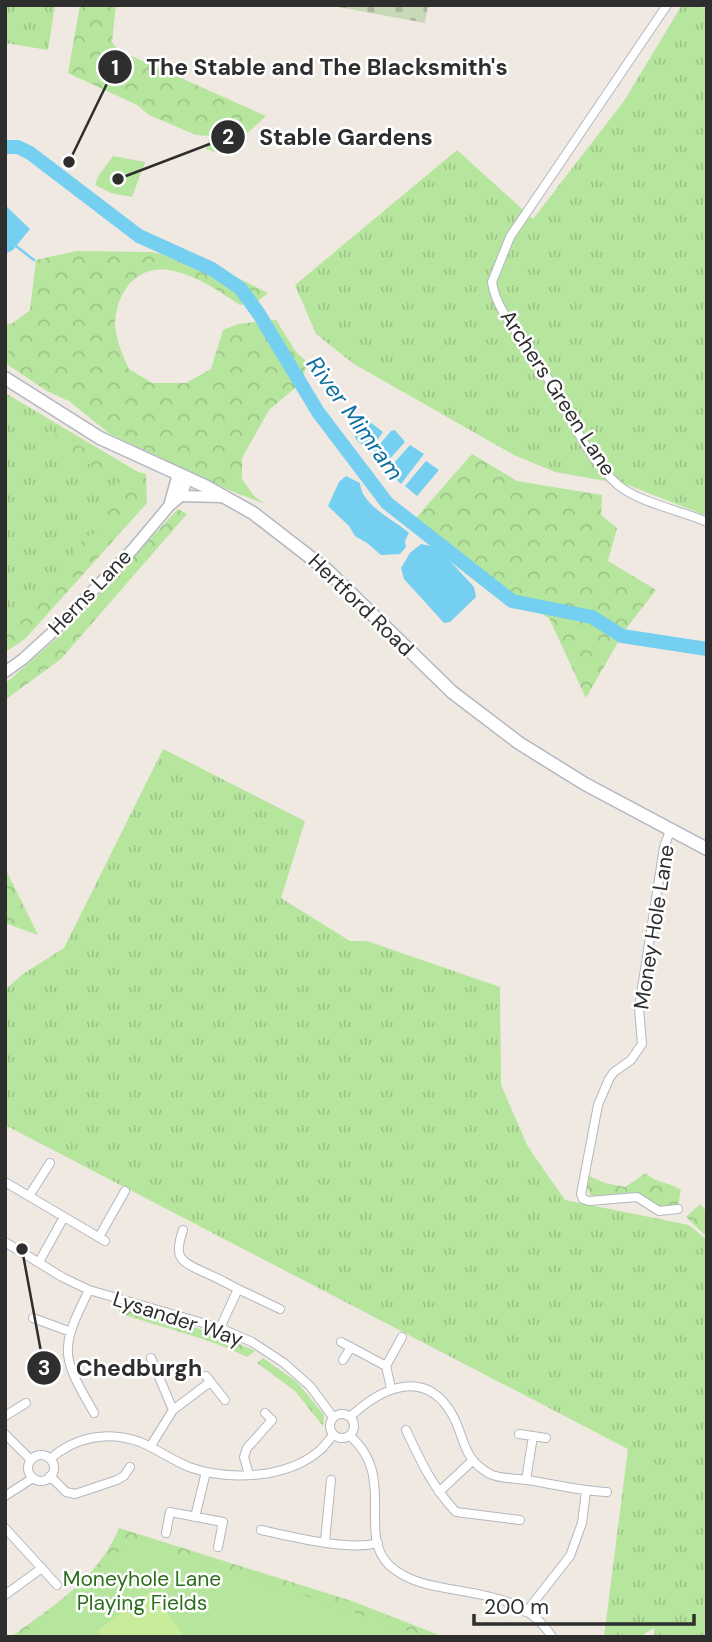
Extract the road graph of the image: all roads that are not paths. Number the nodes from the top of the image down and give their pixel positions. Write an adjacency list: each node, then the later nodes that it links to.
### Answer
1 (667, 5): 7 (street, Archers Green Lane)
2 (5, 378): 3 (main road, Hertford Road)
3 (183, 476): 4 (street, Herns Lane); 5 (main road, Hertford Road); 6 (street, Herns Lane)
4 (181, 496): 5 (street); 6 (street, Herns Lane)
5 (225, 497): 9 (main road, Hertford Road)
6 (169, 506): 8 (street, Herns Lane)
7 (707, 522)
8 (5, 672)
9 (670, 831): 10 (main road, Hertford Road); 15 (street, Money Hole Lane)
10 (707, 849)
11 (50, 1163): 14 (street)
12 (5, 1182): 14 (street)
13 (125, 1191): 16 (street)
14 (29, 1196): 16 (street)
15 (678, 1209)
16 (64, 1217): 19 (street)
17 (183, 1230): 20 (street)
18 (5, 1242): 19 (street, Lysander Way)
19 (38, 1262): 21 (street, Lysander Way)
20 (238, 1289): 22 (street); 24 (street)
21 (89, 1290): 24 (street, Lysander Way); 25 (street)
22 (280, 1309)
23 (33, 1318): 25 (street)
24 (220, 1328): 39 (street, Lysander Way)
25 (71, 1332): 36 (street)
26 (402, 1337): 31 (street)
27 (341, 1342): 28 (street)
28 (351, 1347): 30 (street); 31 (street)
29 (152, 1358): 35 (street)
30 (343, 1360)
31 (386, 1366): 32 (street)
32 (391, 1388): 40 (street); 51 (street)
33 (225, 1400): 35 (street)
34 (26, 1403): 38 (street)
35 (173, 1410): 48 (street)
36 (94, 1413)
37 (265, 1413): 54 (street)
38 (5, 1416)
39 (333, 1417): 40 (street); 44 (street)
40 (350, 1417): 45 (street)
41 (406, 1430): 60 (street)
42 (519, 1434): 46 (street)
43 (5, 1435): 50 (street)
44 (333, 1435): 45 (street); 54 (street)
45 (350, 1436): 69 (street)
46 (533, 1436): 47 (street); 58 (street)
47 (546, 1438)
48 (150, 1447): 49 (street); 53 (street)
49 (50, 1459): 50 (street); 55 (street)
50 (31, 1460): 56 (street)
51 (472, 1461): 58 (street); 60 (street)
52 (130, 1467): 55 (street)
53 (206, 1472): 54 (street); 63 (street)
54 (249, 1475)
55 (50, 1476): 56 (street)
56 (33, 1478): 62 (street)
57 (331, 1480): 68 (street)
58 (526, 1480): 59 (street)
59 (586, 1491): 61 (street); 74 (street)
60 (439, 1492): 64 (street)
61 (607, 1492)
62 (5, 1496)
63 (195, 1517): 67 (street); 70 (street)
64 (520, 1520)
65 (5, 1528): 71 (street)
66 (261, 1530): 68 (street)
67 (166, 1533)
68 (325, 1541): 69 (street)
69 (378, 1543): 74 (street)
70 (218, 1547)
71 (42, 1568): 72 (street); 73 (street)
72 (57, 1586)
73 (5, 1595)
74 (526, 1612): 75 (street)
75 (552, 1637)

